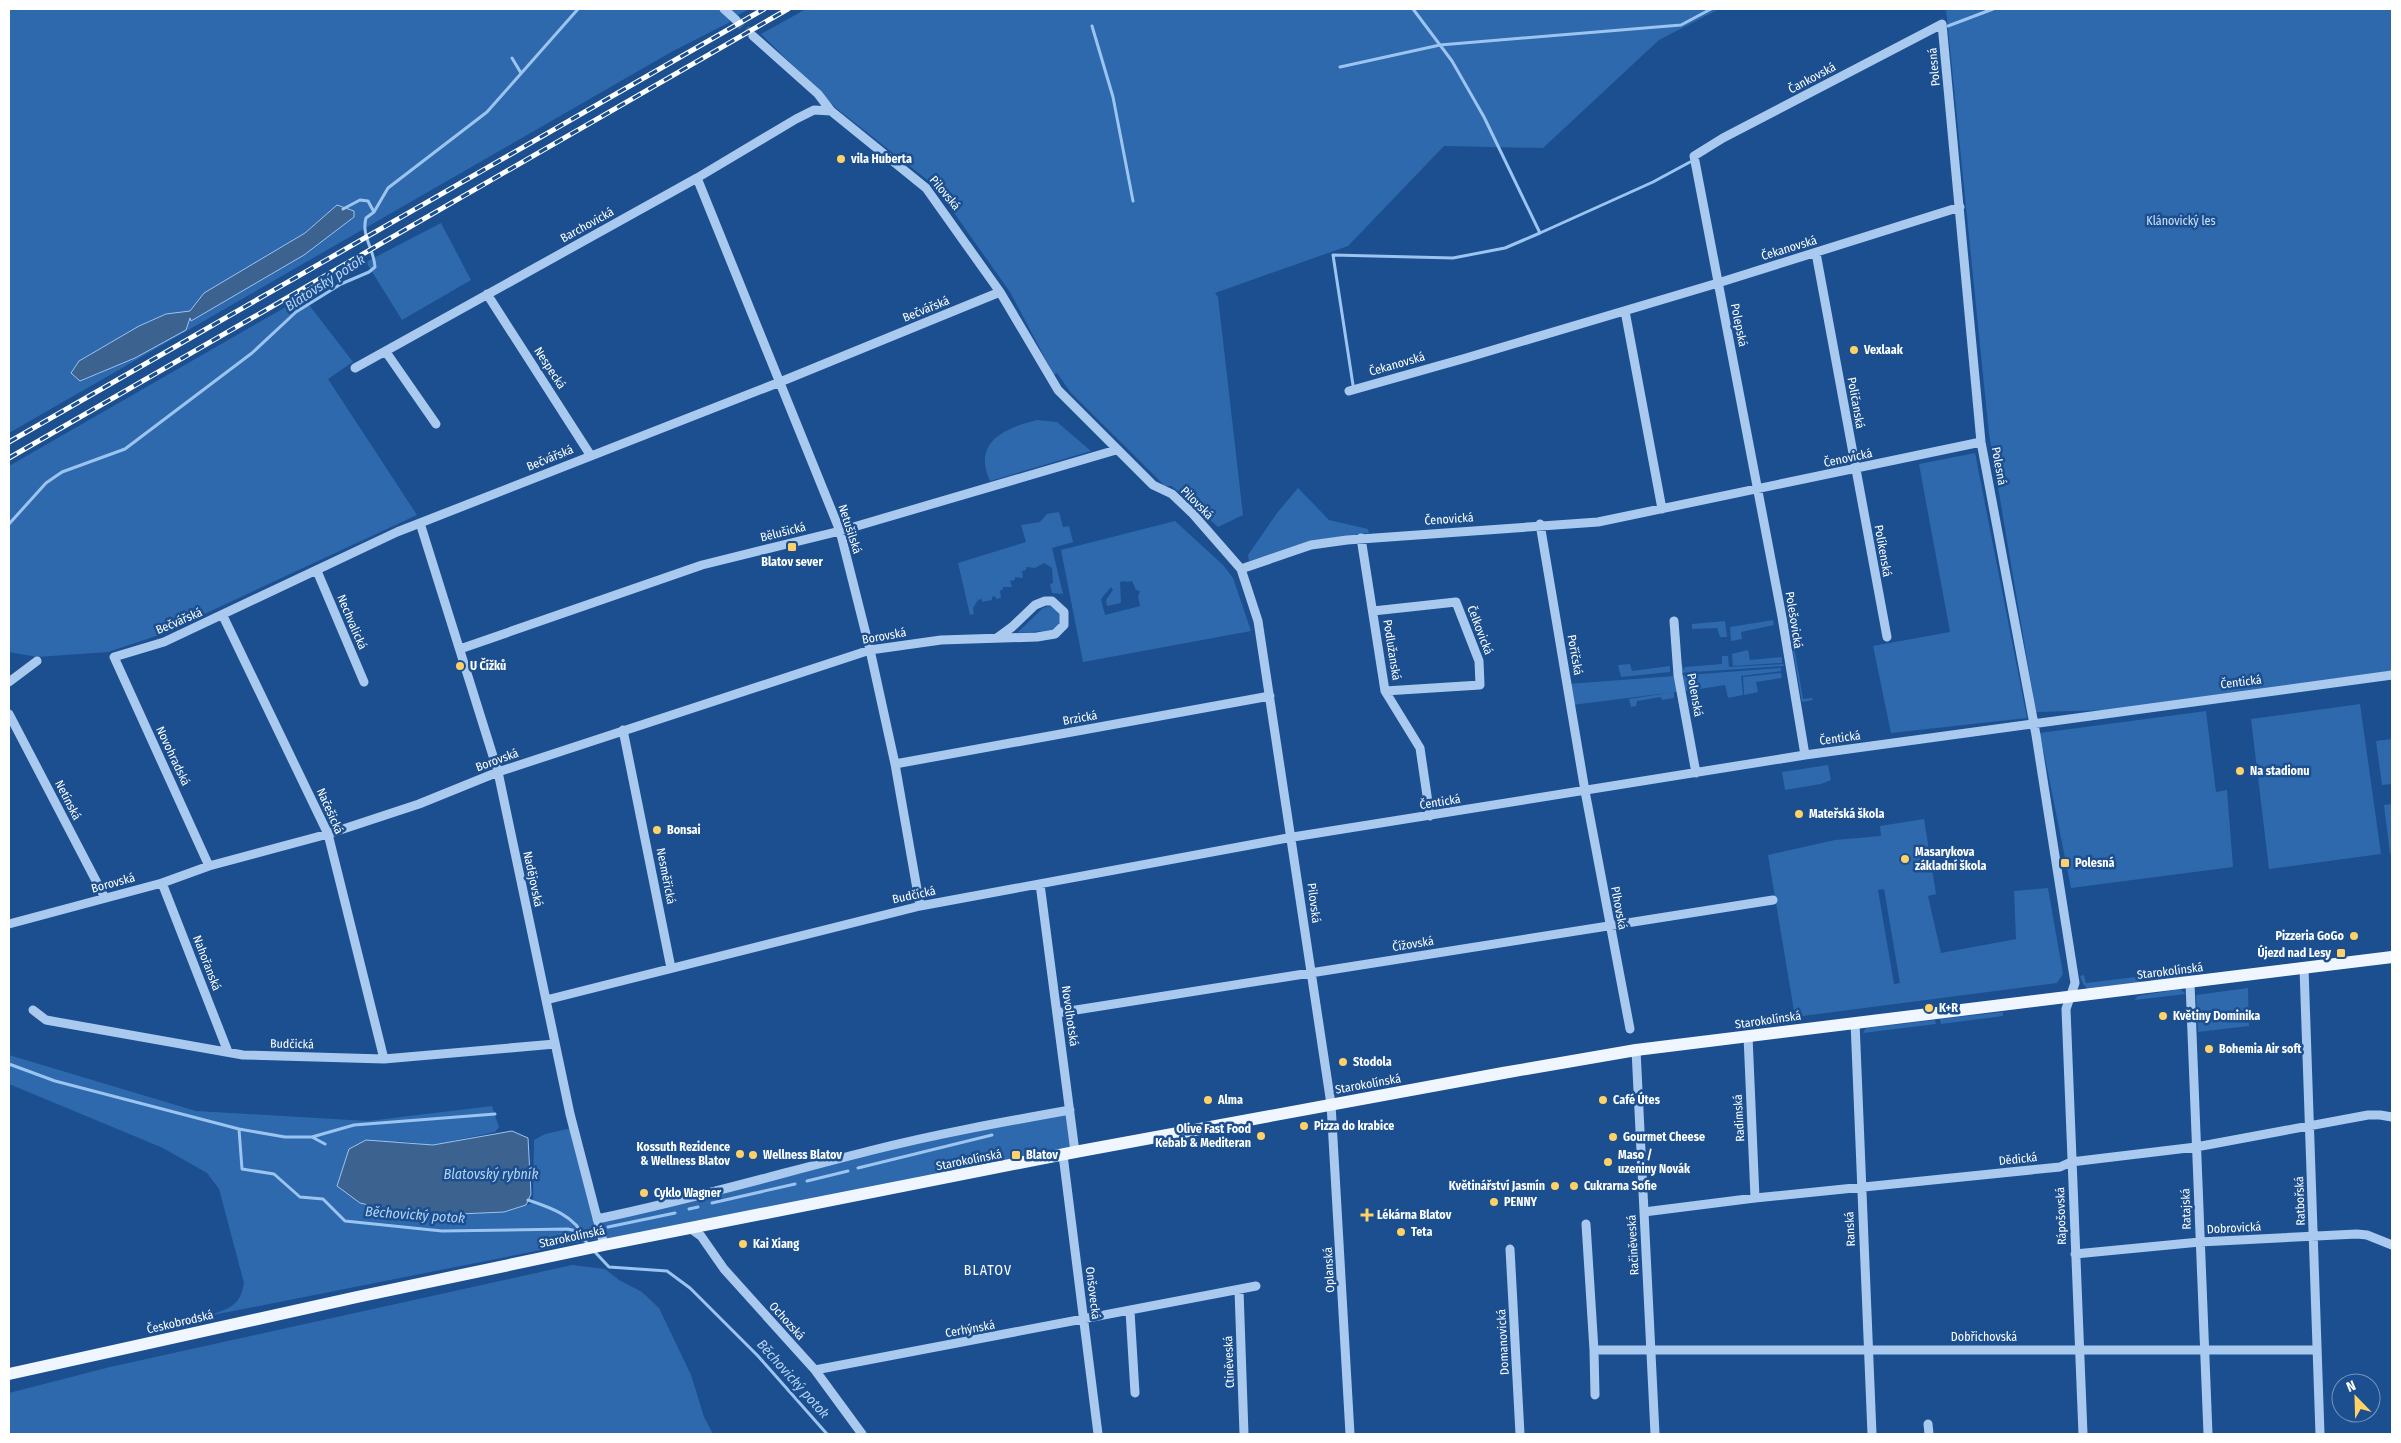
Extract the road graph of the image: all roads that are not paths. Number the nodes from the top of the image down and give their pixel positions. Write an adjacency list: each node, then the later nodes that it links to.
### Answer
1 (724, 9): 2 (street)
2 (736, 20)
3 (1942, 24): 6 (street, Čankovská); 8 (street, Polesná)
4 (753, 36): 5 (street, Pilovská)
5 (831, 111): 7 (street, Barchovická); 11 (street, Pilovská)
6 (1695, 160): 10 (street, Polepská)
7 (697, 178): 12 (street, Barchovická); 16 (street, Netušilská)
8 (1960, 207): 9 (street, Čekanovská); 19 (street, Polesná)
9 (1816, 253): 10 (street, Čekanovská); 22 (street, Poličanská)
10 (1718, 283): 13 (street, Čekanovská); 23 (street, Polepská)
11 (1000, 292): 16 (street, Bečvářská); 20 (street, Pilovská)
12 (487, 294): 14 (street, Barchovická); 21 (street, Nespecká)
13 (1624, 310): 17 (street, Čekanovská); 24 (street)
14 (386, 352): 15 (street, Barchovická); 18 (street)
15 (355, 368)
16 (780, 382): 21 (street, Bečvářská); 27 (street, Netušilská)
17 (1350, 390)
18 (436, 424)
19 (1981, 442): 22 (street, Čenovická); 46 (street, Polesná)
20 (1116, 450): 27 (street, Bělušická); 29 (street, Pilovská)
21 (591, 456): 25 (street, Bečvářská)
22 (1854, 469): 23 (street, Čenovická); 34 (street, Políkenská)
23 (1758, 490): 24 (street, Čenovická); 48 (street, Polešovická)
24 (1662, 509): 26 (street, Čenovická)
25 (420, 523): 30 (street, Bečvářská); 36 (street, Nadějovská)
26 (1540, 524): 28 (street, Čenovická); 52 (street, Poříčská)
27 (840, 530): 36 (street, Bělušická); 37 (street, Netušilská)
28 (1361, 538): 29 (street, Čenovická); 31 (street, Podlužanská)
29 (1241, 569): 44 (street, Pilovská)
30 (317, 571): 32 (street, Bečvářská); 42 (street, Nechvalická)
31 (1373, 611): 43 (street, Podlužanská); 43 (street, Čelkovická)
32 (223, 616): 38 (street, Bečvářská); 54 (street, Načešická)
33 (1674, 620): 51 (street, Polenská)
34 (1887, 637)
35 (997, 638): 35 (street, Borovská); 37 (street, Borovská)
36 (460, 649): 50 (street, Nadějovská)
37 (870, 650): 47 (street, Borovská); 49 (street, Netušilská)
38 (114, 657): 56 (street, Novohradská)
39 (37, 661): 41 (street)
40 (2392, 675): 46 (street, Čentická)
41 (9, 682)
42 (364, 682)
43 (1385, 691): 53 (street, Podlužanská)
44 (1270, 696): 49 (street, Brzická); 55 (street, Pilovská)
45 (9, 714): 59 (street, Netínská)
46 (2034, 723): 48 (street, Čentická); 69 (street, Polesná)
47 (623, 730): 50 (street, Borovská); 65 (street, Nesměřická)
48 (1805, 756): 51 (street, Čentická)
49 (895, 764): 61 (street, Netušilská)
50 (498, 772): 54 (street, Borovská); 70 (street, Nadějovská)
51 (1696, 773): 52 (street, Čentická)
52 (1585, 791): 53 (street, Čentická); 63 (street, Plhovská)
53 (1430, 816): 55 (street, Čentická)
54 (328, 834): 56 (street, Borovská); 79 (street, Načešická)
55 (1293, 837): 58 (street, Budčická); 67 (street, Pilovská)
56 (209, 866): 57 (street, Borovská)
57 (162, 883): 59 (street, Borovská); 78 (street, Nahořanská)
58 (1040, 884): 61 (street, Budčická); 72 (street, Novolhotská)
59 (104, 898): 62 (street, Borovská)
60 (1773, 900): 63 (street, Čížovská)
61 (920, 906): 65 (street, Budčická)
62 (9, 924)
63 (1610, 926): 67 (street, Čížovská); 74 (street, Plhovská)
64 (2392, 957): 66 (main road, Starokolínská)
65 (672, 968): 70 (street, Budčická)
66 (2304, 968): 68 (main road, Starokolínská); 83 (street, Ratbořská)
67 (1310, 973): 72 (street, Čížovská); 80 (street, Pilovská)
68 (2190, 983): 69 (main road, Starokolínská); 84 (street, Ratajská)
69 (2070, 997): 73 (main road, Starokolínská); 86 (street, Rápošovská)
70 (546, 1000): 76 (street, Nadějovská)
71 (33, 1010): 78 (street, Budčická)
72 (1057, 1013): 81 (street, Novolhotská)
73 (1855, 1022): 75 (main road, Starokolínská); 87 (street, Ranská)
74 (1630, 1029)
75 (1748, 1036): 77 (main road, Starokolínská); 88 (street, Radimská)
76 (555, 1044): 79 (street, Budčická); 90 (street, Nadějovská)
77 (1636, 1050): 80 (main road, Starokolínská); 89 (street, Račiněveská)
78 (228, 1052): 79 (street, Budčická)
79 (384, 1059)
80 (1332, 1104): 85 (main road, Starokolínská); 118 (street, Oplanská)
81 (1070, 1110): 85 (street, Novolhotská); 90 (street, Starokolínská)
82 (2392, 1117): 83 (street, Dědická)
83 (2310, 1126): 84 (street, Dědická); 93 (street, Ratbořská)
84 (2196, 1147): 86 (street, Dědická); 94 (street, Ratajská)
85 (1069, 1154): 92 (main road, Starokolínská); 103 (street, Onšovecká)
86 (2071, 1162): 87 (street, Dědická); 98 (street, Rápošovská)
87 (1861, 1187): 88 (street, Dědická); 105 (street, Ranská)
88 (1755, 1198): 89 (street, Dědická)
89 (1644, 1212): 104 (street, Račiněveská)
90 (597, 1219): 95 (street, Nadějovská)
91 (1586, 1224): 106 (street)
92 (690, 1228): 95 (main road, Starokolínská); 110 (street, Ochozská)
93 (2313, 1236): 94 (street, Dobrovická); 96 (street, Dobrovická); 109 (street, Ratbořská)
94 (2200, 1242): 98 (street, Dobrovická); 108 (street, Ratajská)
95 (604, 1245): 101 (main road, Starokolínská)
96 (2392, 1245)
97 (1510, 1249): 119 (street, Domanovická)
98 (2075, 1254): 107 (street, Rápošovská)
99 (1256, 1286): 100 (street, Cerhýnská)
100 (1238, 1290): 102 (street, Cerhýnská); 117 (street, Ctiněveská)
101 (357, 1296): 111 (main road, Českobrodská)
102 (1130, 1311): 103 (street, Cerhýnská); 112 (street)
103 (1084, 1320): 110 (street, Cerhýnská); 116 (street, Onšovecká)
104 (1650, 1348): 105 (street, Dobřichovská); 106 (street); 120 (street, Račiněveská)
105 (1868, 1349): 107 (street, Dobřichovská); 121 (street, Ranská)
106 (1594, 1350): 113 (street)
107 (2079, 1350): 108 (street, Dobřichovská); 123 (street, Rápošovská)
108 (2204, 1350): 109 (street, Dobřichovská); 124 (street, Ratajská)
109 (2317, 1350): 125 (street, Ratbořská)
110 (815, 1370): 115 (street, Ochozská)
111 (9, 1374)
112 (1134, 1393)
113 (1595, 1395)
114 (1928, 1424): 122 (street)
115 (862, 1434)
116 (1098, 1434)
117 (1244, 1434)
118 (1350, 1434)
119 (1520, 1434)
120 (1655, 1434)
121 (1872, 1434)
122 (1929, 1434)
123 (2083, 1434)
124 (2208, 1434)
125 (2320, 1434)

